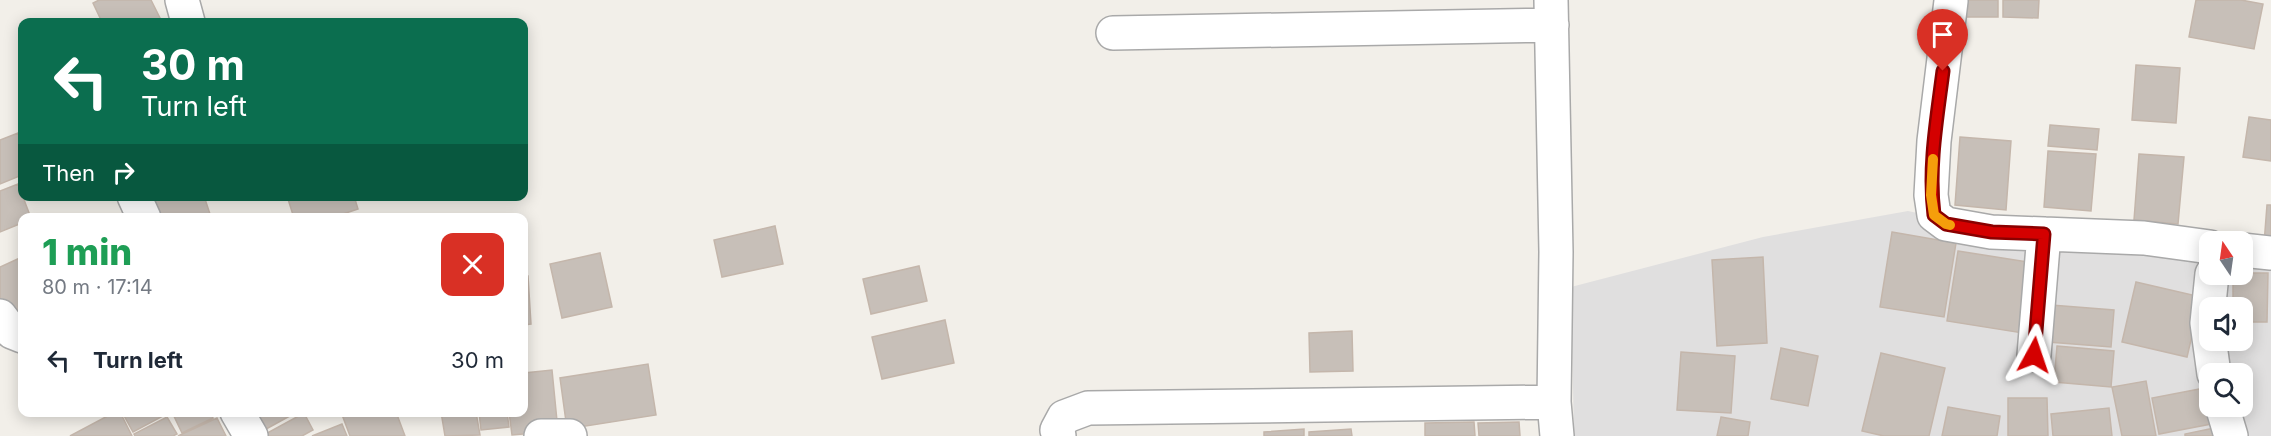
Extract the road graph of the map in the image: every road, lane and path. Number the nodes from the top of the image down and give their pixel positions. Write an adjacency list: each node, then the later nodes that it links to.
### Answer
1 (182, 0): 4 (street)
2 (1951, 1): 6 (street)
3 (1551, 12): 5 (street); 15 (street)
4 (187, 18)
5 (1113, 33)
6 (2044, 234): 7 (street); 13 (street)
7 (2199, 246)
8 (2253, 251): 9 (street)
9 (2271, 253)
10 (2211, 285): 14 (street)
11 (0, 316): 12 (street)
12 (18, 334)
13 (2034, 355)
14 (2212, 363)
15 (1554, 402): 21 (street); 22 (street)
16 (240, 417): 18 (street)
17 (2225, 417): 23 (street)
18 (251, 436)
19 (541, 436): 20 (street)
20 (570, 436)
21 (1059, 436)
22 (1557, 436)
23 (2231, 436)

